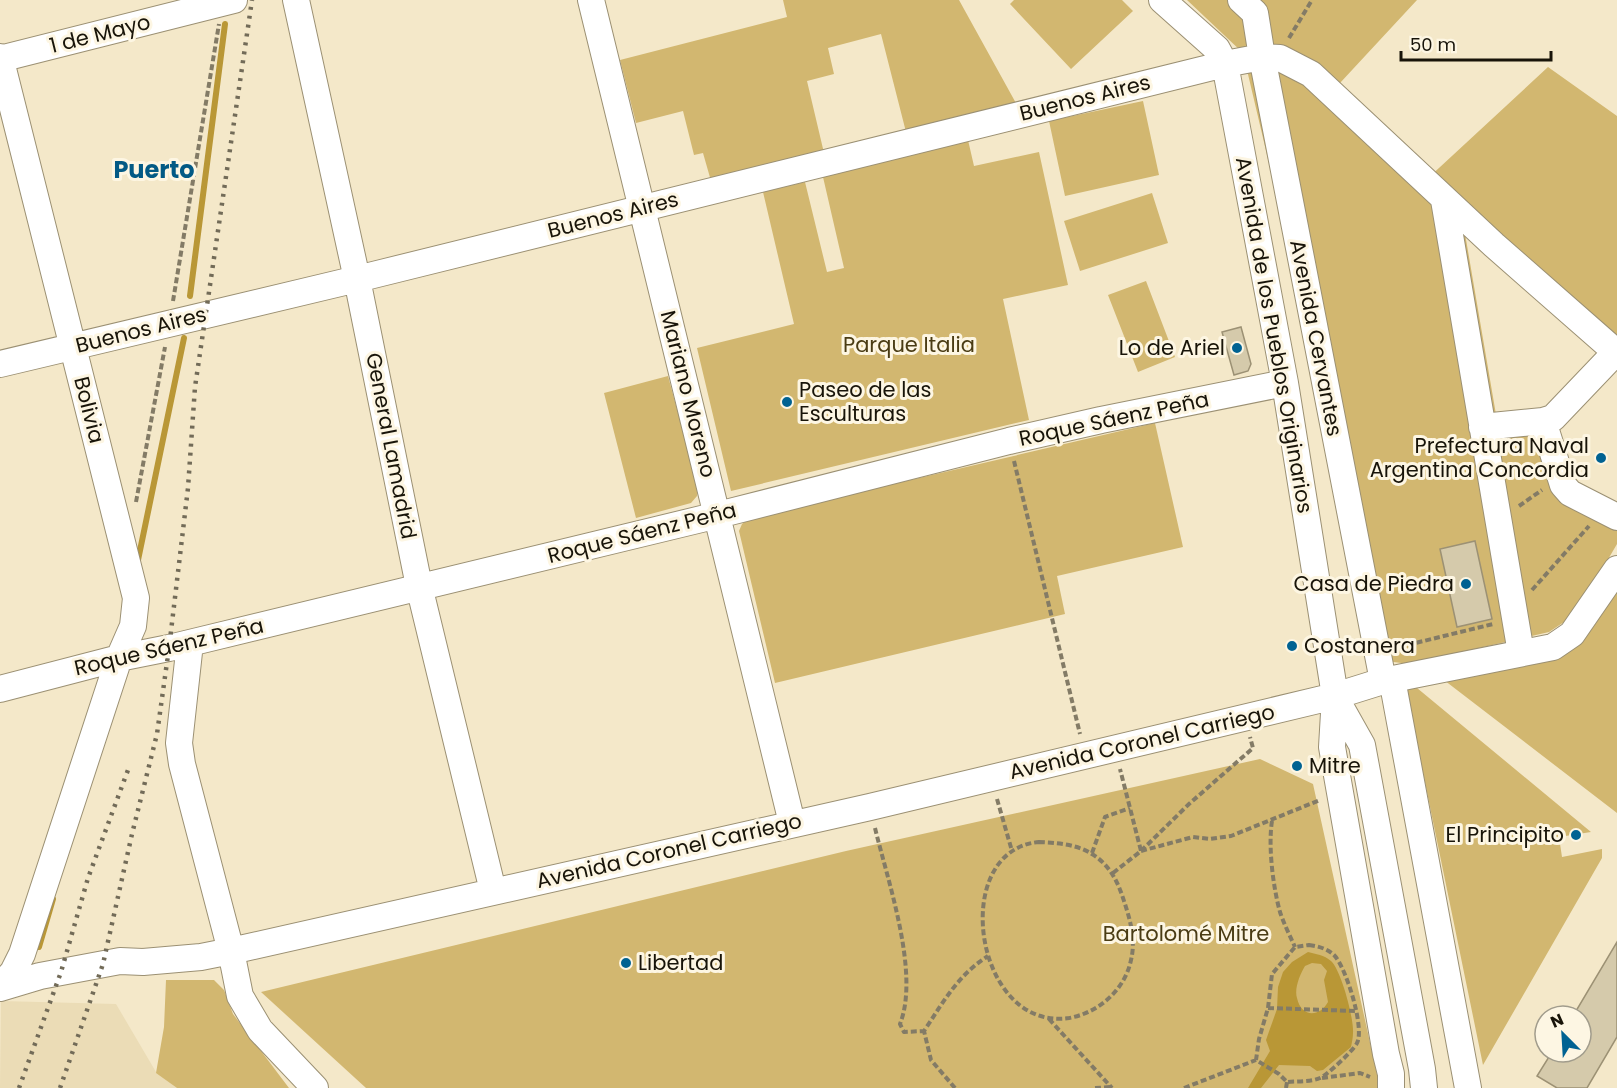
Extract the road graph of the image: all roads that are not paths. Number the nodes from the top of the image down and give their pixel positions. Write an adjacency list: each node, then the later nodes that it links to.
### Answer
1 (296, 0): 11 (street, General Lamadrid)
2 (591, 0): 10 (street, Mariano Moreno)
3 (1162, 0): 8 (street, Avenida de los Pueblos Originarios)
4 (1241, 0): 7 (street, Avenida Cervantes)
5 (228, 2): 6 (street, 1 de Mayo)
6 (0, 58): 12 (street, Bolivia)
7 (1271, 58): 8 (street, Buenos Aires); 9 (street); 25 (street, Avenida Cervantes)
8 (1225, 64): 10 (street, Buenos Aires); 15 (street, Avenida de los Pueblos Originarios)
9 (1444, 200): 13 (street); 17 (street)
10 (641, 208): 11 (street, Buenos Aires); 18 (street, Mariano Moreno)
11 (357, 279): 12 (street, Buenos Aires); 21 (street, General Lamadrid)
12 (73, 347): 14 (street, Buenos Aires); 24 (street, Bolivia)
13 (1616, 353): 16 (street)
14 (0, 364)
15 (1285, 383): 18 (street, Roque Sáenz Peña); 27 (street, Avenida de los Pueblos Originarios)
16 (1543, 421): 17 (street); 19 (street)
17 (1482, 427): 23 (street)
18 (718, 515): 21 (street, Roque Sáenz Peña); 28 (street, Mariano Moreno)
19 (1617, 517)
20 (1617, 569): 23 (street, Avenida Coronel Carriego)
21 (419, 586): 22 (street, Roque Sáenz Peña); 29 (street, General Lamadrid)
22 (190, 643): 24 (street, Roque Sáenz Peña); 30 (street)
23 (1521, 652): 25 (street, Avenida Coronel Carriego)
24 (118, 658): 26 (street, Roque Sáenz Peña); 31 (street, Bolivia)
25 (1387, 680): 27 (street, Avenida Coronel Carriego); 35 (street, Avenida Cervantes)
26 (0, 689)
27 (1335, 696): 28 (street, Avenida Coronel Carriego); 32 (street, Avenida de los Pueblos Originarios); 34 (street, Avenida de los Pueblos Originarios)
28 (792, 823): 29 (street, Avenida Coronel Carriego)
29 (494, 891): 30 (street, Avenida Coronel Carriego)
30 (231, 951): 31 (street, Avenida Coronel Carriego); 33 (street)
31 (0, 987)
32 (1391, 1087)
33 (315, 1088)
34 (1424, 1088)
35 (1468, 1088)

